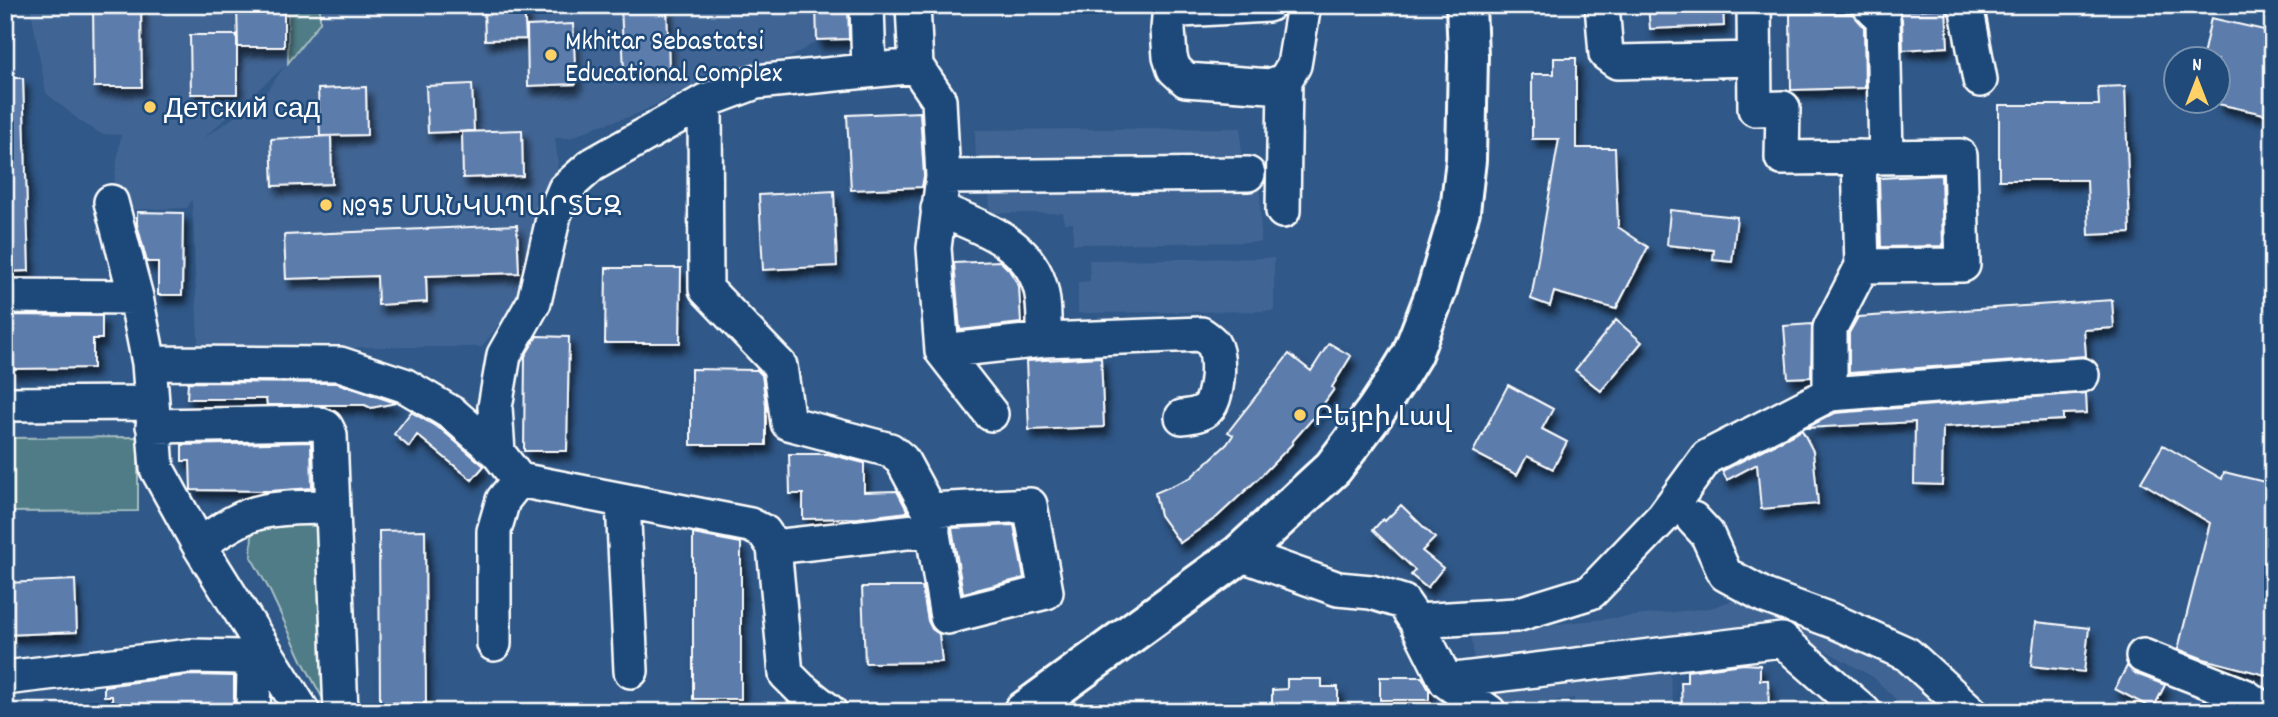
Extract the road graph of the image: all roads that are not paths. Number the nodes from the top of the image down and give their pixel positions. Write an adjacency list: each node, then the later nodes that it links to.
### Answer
1 (867, 5): 14 (street)
2 (913, 5): 13 (street)
3 (1268, 5): 11 (street)
4 (1304, 5): 15 (street)
5 (1466, 5): 43 (main road)
6 (1479, 5): 43 (main road)
7 (1602, 5): 12 (street)
8 (1754, 5): 12 (street)
9 (1869, 5): 18 (street)
10 (1966, 5): 16 (street)
11 (1169, 11): 15 (street)
12 (1755, 59): 18 (street)
13 (916, 66): 14 (street); 20 (street)
14 (869, 71): 17 (street)
15 (1285, 80): 23 (street)
16 (1980, 80)
17 (705, 101): 36 (street); 42 (street)
18 (1872, 157): 24 (street); 24 (street)
19 (1248, 174): 20 (street)
20 (943, 177): 22 (street)
21 (111, 202): 26 (street)
22 (938, 209): 27 (street); 28 (street)
23 (1283, 211)
24 (1862, 267): 31 (street)
25 (5, 296): 26 (street)
26 (136, 297): 29 (street)
27 (1045, 340): 28 (street); 35 (street)
28 (942, 351): 34 (street)
29 (149, 363): 33 (street); 36 (street)
30 (2082, 375): 31 (street)
31 (1830, 394): 44 (street)
32 (5, 404): 33 (street)
33 (153, 414): 39 (street); 41 (street)
34 (991, 414)
35 (1182, 417)
36 (498, 453): 37 (street)
37 (519, 480): 38 (street); 45 (street)
38 (624, 501): 42 (street); 47 (street)
39 (332, 507): 41 (street); 52 (street)
40 (1693, 519): 58 (street)
41 (199, 545): 51 (street)
42 (774, 547): 53 (street)
43 (1247, 556): 44 (street); 54 (main road); 55 (main road)
44 (1416, 621): 49 (street)
45 (494, 644)
46 (2143, 656): 59 (street)
47 (631, 671)
48 (5, 678): 50 (street)
49 (1446, 681): 56 (street); 57 (street)
50 (253, 712)
51 (303, 712)
52 (341, 712)
53 (830, 712)
54 (1023, 712)
55 (1044, 712)
56 (1489, 712)
57 (1864, 712)
58 (1970, 712)
59 (2267, 712)

